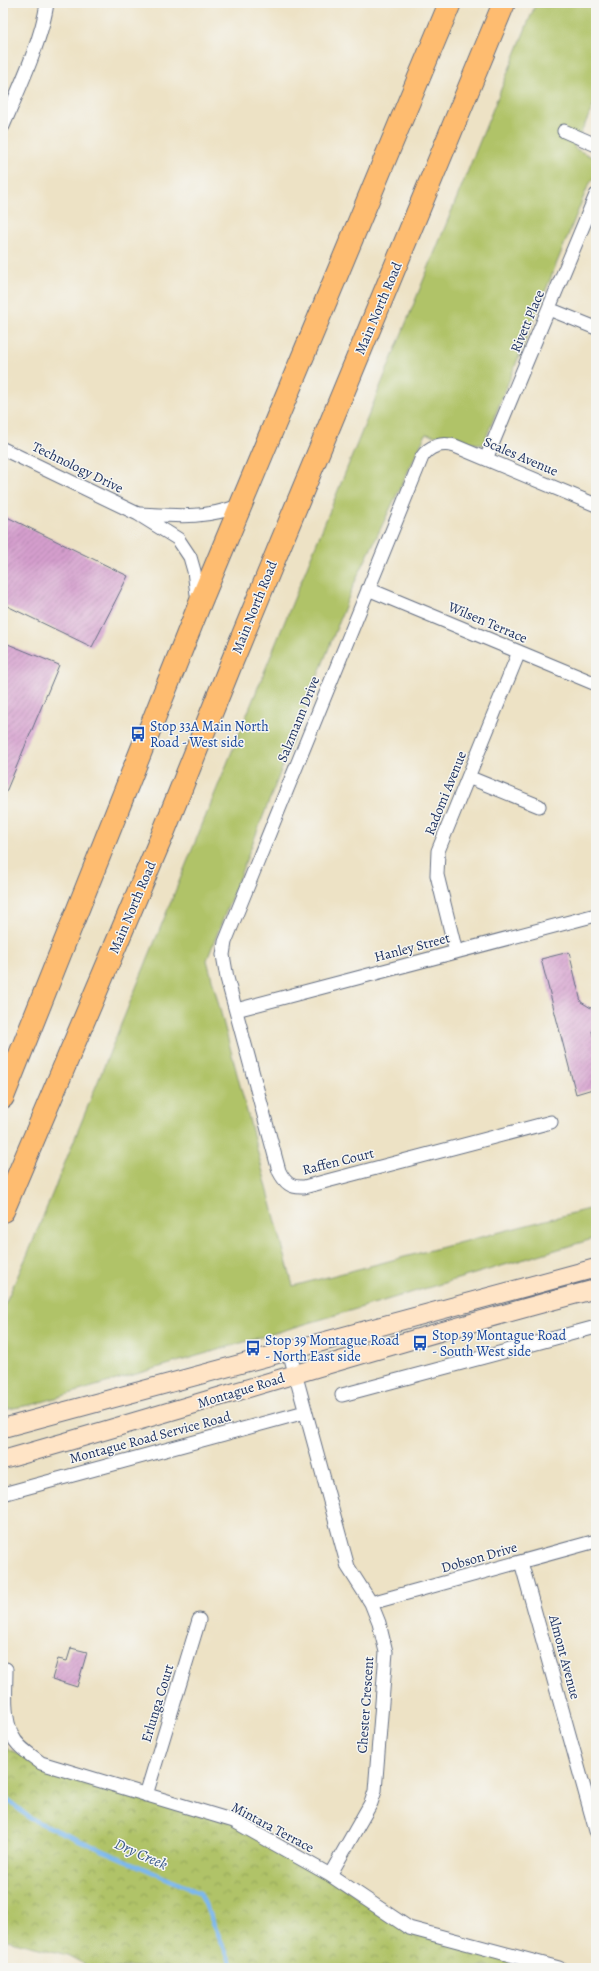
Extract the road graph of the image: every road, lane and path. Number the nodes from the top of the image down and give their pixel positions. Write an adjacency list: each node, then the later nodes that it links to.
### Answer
1 (47, 3): 4 (street)
2 (450, 3): 14 (highway)
3 (504, 3): 27 (highway, Main North Road)
4 (3, 126)
5 (564, 131): 6 (street)
6 (596, 145)
7 (596, 195): 8 (street, Rivett Place)
8 (549, 309): 9 (street); 12 (street, Rivett Place)
9 (596, 328)
10 (432, 447): 12 (street, Scales Avenue); 16 (street, Salzmann Drive)
11 (3, 449): 15 (street, Technology Drive)
12 (486, 459): 13 (street, Scales Avenue)
13 (596, 504)
14 (241, 505): 15 (street, Technology Drive); 17 (highway)
15 (138, 514): 17 (street, Technology Drive)
16 (368, 589): 18 (street, Wilsen Terrace); 24 (street, Salzmann Drive)
17 (198, 608): 25 (highway)
18 (519, 652): 19 (street, Wilsen Terrace); 20 (street, Radomi Avenue)
19 (596, 684)
20 (468, 777): 21 (street); 23 (street, Radomi Avenue)
21 (539, 806)
22 (596, 915): 23 (street, Hanley Street)
23 (456, 952): 24 (street, Hanley Street)
24 (236, 1010): 26 (street, Raffen Court)
25 (3, 1097)
26 (551, 1122)
27 (3, 1211)
28 (596, 1268): 31 (main road, Montague Road)
29 (596, 1289): 32 (main road, Montague Road)
30 (596, 1327): 33 (street)
31 (289, 1351): 32 (street, Chester Crescent); 35 (main road, Montague Road)
32 (295, 1373): 34 (street, Chester Crescent); 36 (main road, Montague Road)
33 (342, 1395)
34 (305, 1412): 37 (street, Montague Road Service Road); 40 (street, Chester Crescent)
35 (3, 1428)
36 (3, 1460)
37 (3, 1494)
38 (596, 1541): 39 (street, Dobson Drive)
39 (521, 1562): 40 (street, Dobson Drive); 44 (street, Almont Avenue)
40 (371, 1603): 45 (street, Chester Crescent)
41 (199, 1620): 43 (street, Erlunga Court)
42 (6, 1669): 43 (street, Mintara Terrace)
43 (146, 1795): 45 (street, Mintara Terrace)
44 (596, 1831)
45 (330, 1875): 46 (street, Mintara Terrace)
46 (558, 1968)

